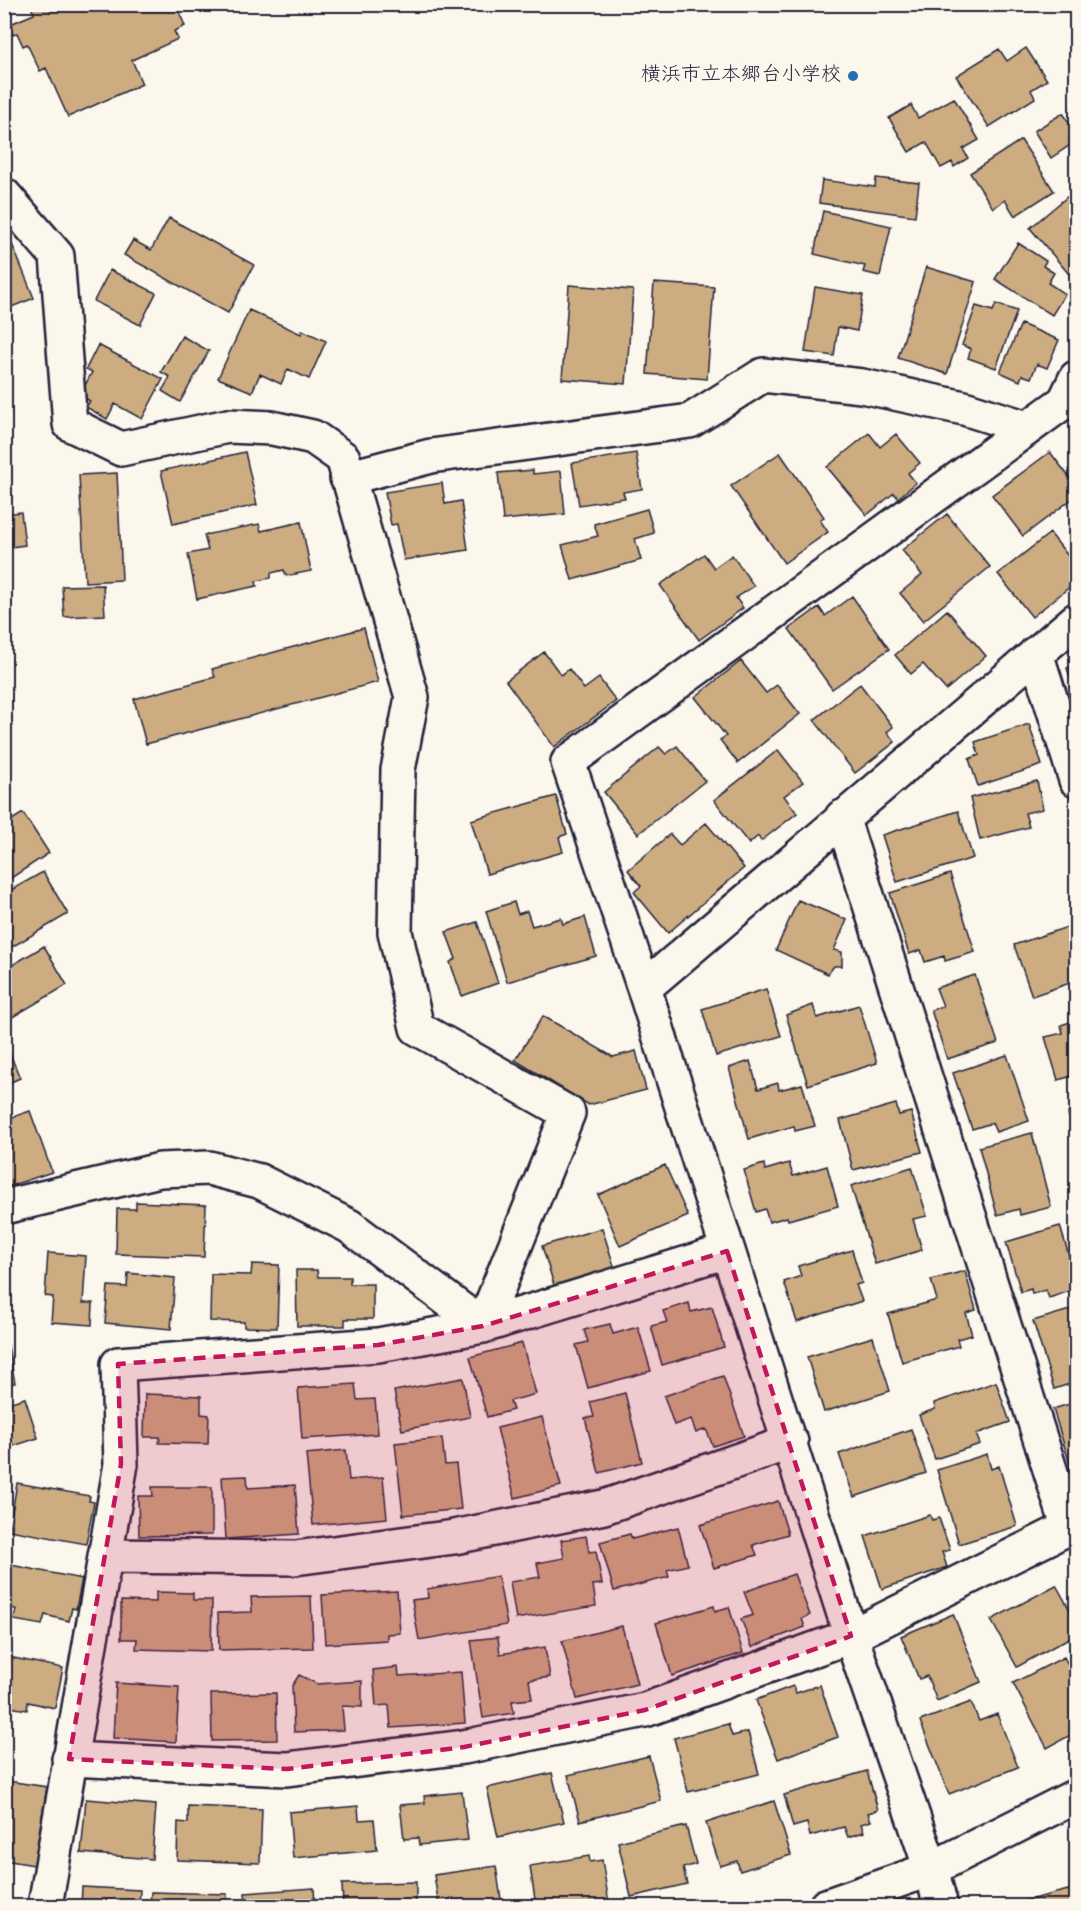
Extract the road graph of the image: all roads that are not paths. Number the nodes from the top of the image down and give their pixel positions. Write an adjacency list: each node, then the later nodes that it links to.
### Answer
1 (4, 195): 4 (street)
2 (1077, 378): 3 (street)
3 (1026, 428): 4 (street); 9 (street)
4 (347, 478): 12 (street)
5 (1077, 620): 6 (street)
6 (1036, 653): 7 (street); 8 (street)
7 (1077, 780)
8 (842, 817): 9 (street); 14 (street)
9 (644, 988): 11 (street)
10 (4, 1207): 12 (street)
11 (727, 1251): 12 (street); 13 (street)
12 (483, 1326): 15 (street)
13 (791, 1442): 15 (street); 16 (street)
14 (1073, 1527): 16 (street)
15 (105, 1556): 17 (street)
16 (851, 1635): 17 (street); 19 (street)
17 (69, 1759): 20 (street)
18 (1077, 1796): 19 (street)
19 (931, 1869): 21 (street); 22 (street)
20 (45, 1906)
21 (826, 1906)
22 (941, 1906)

